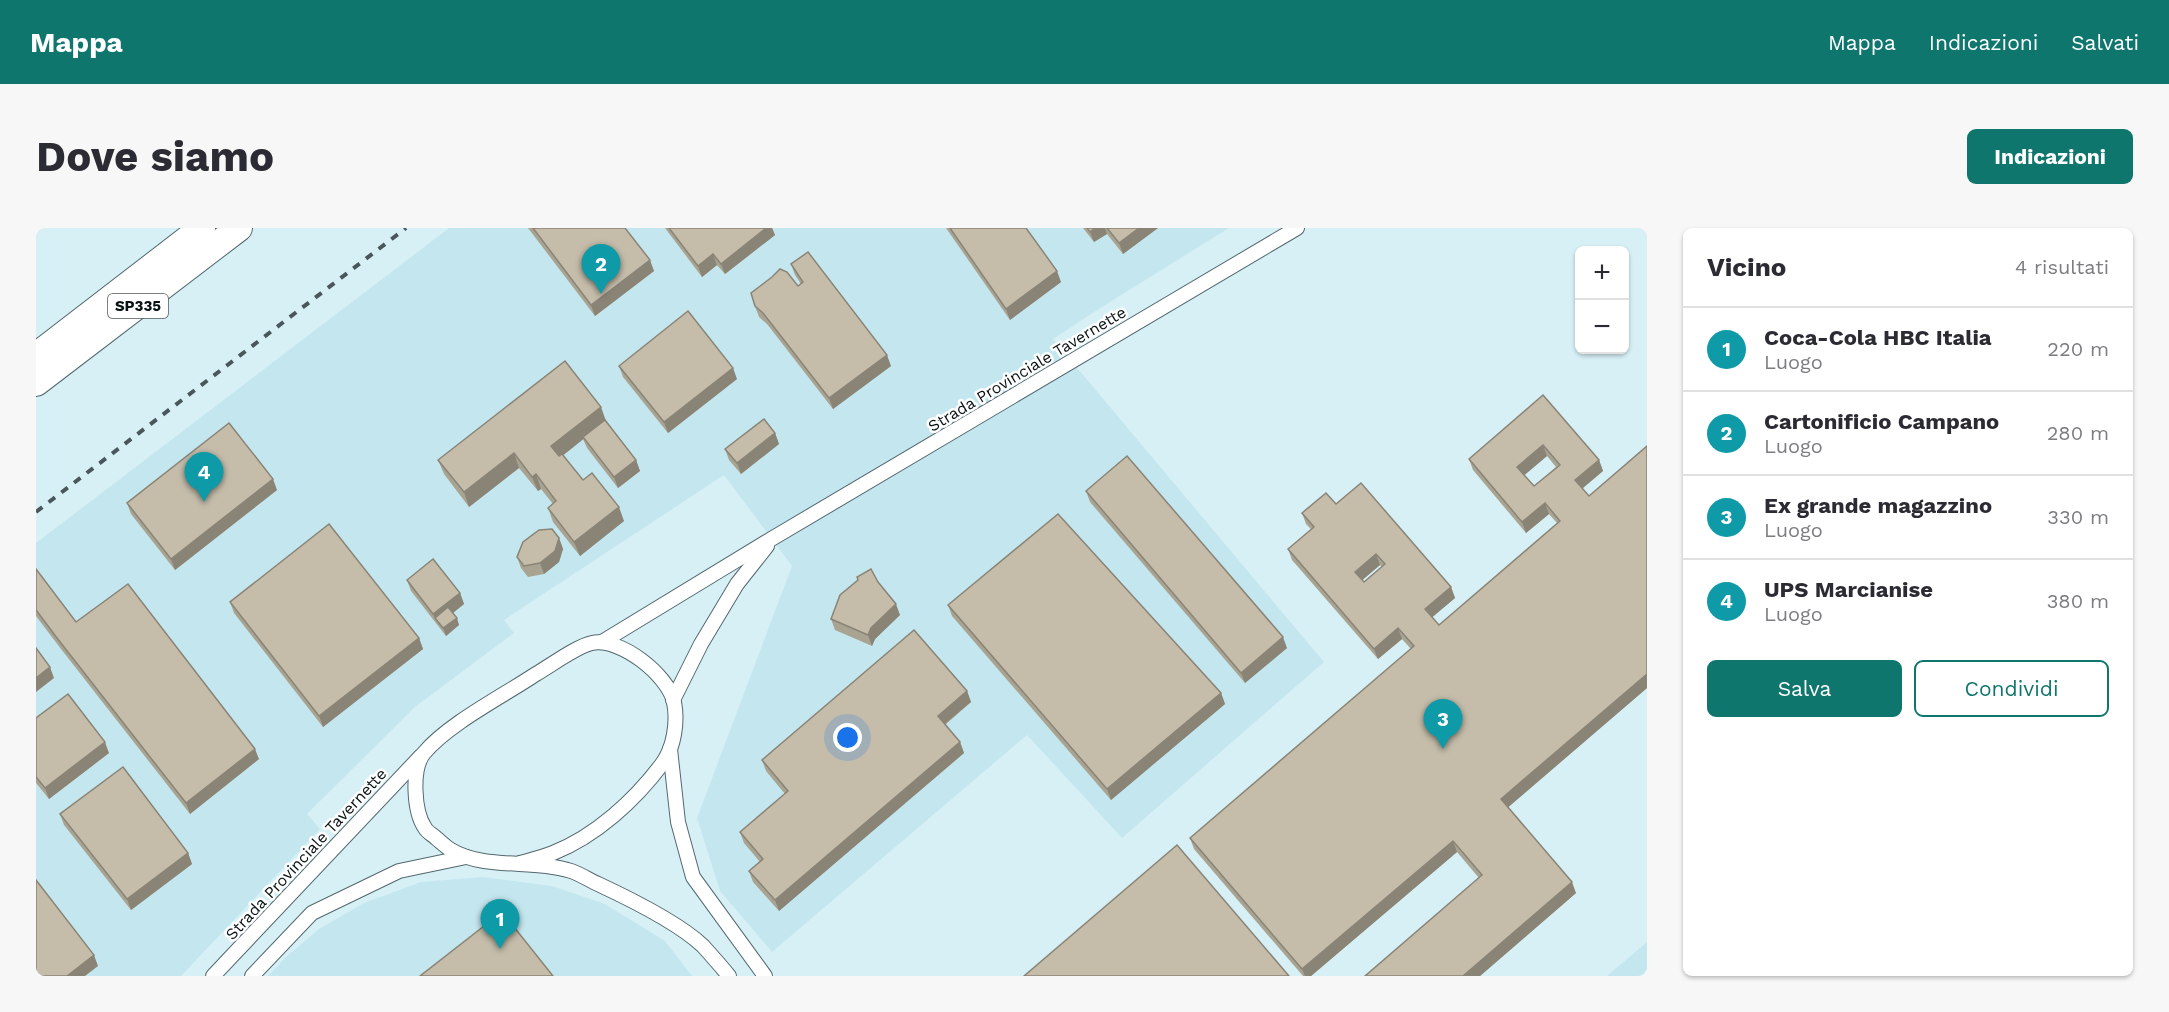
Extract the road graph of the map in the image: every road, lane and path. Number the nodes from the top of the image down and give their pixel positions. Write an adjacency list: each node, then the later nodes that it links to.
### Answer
1 (202, 228): 4 (highway, SP335)
2 (239, 228): 5 (highway, SP335)
3 (1298, 228): 6 (street, Strada Provinciale Tavernette)
4 (36, 356)
5 (36, 383)
6 (773, 538): 7 (street, Strada Provinciale Tavernette); 8 (street, Strada Provinciale Tavernette)
7 (602, 642): 8 (street); 10 (street, Strada Provinciale Tavernette)
8 (673, 700): 9 (street)
9 (670, 749): 12 (street); 16 (street)
10 (422, 755): 11 (street); 13 (street, Strada Provinciale Tavernette)
11 (466, 857): 12 (street); 14 (street)
12 (520, 862): 15 (street)
13 (213, 976)
14 (252, 976)
15 (729, 976)
16 (765, 976)

